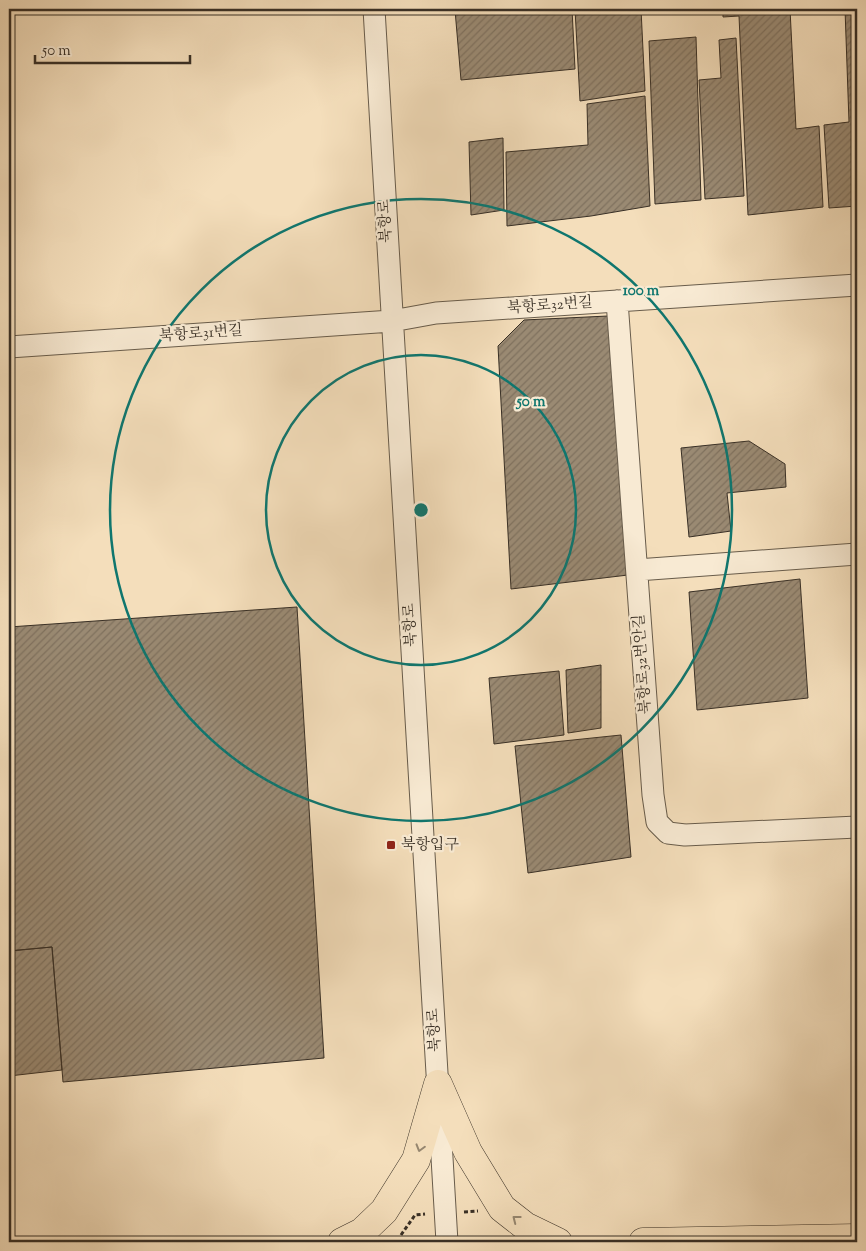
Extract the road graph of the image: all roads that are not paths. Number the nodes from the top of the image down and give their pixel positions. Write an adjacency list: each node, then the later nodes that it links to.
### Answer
1 (374, 9): 4 (street, 북항로)
2 (857, 285): 3 (street, 북항로32번길)
3 (618, 301): 4 (street, 북항로32번길); 7 (street, 북항로32번안길)
4 (392, 321): 5 (street, 북항로31번길); 9 (street, 북항로)
5 (9, 347)
6 (857, 554): 7 (street)
7 (637, 570): 8 (street, 북항로32번안길)
8 (857, 827)
9 (438, 1084): 11 (main road, one-way to 11); 12 (street, 북항로); 13 (main road, one-way to 9)
10 (857, 1238): 14 (main road)
11 (342, 1242)
12 (447, 1242)
13 (558, 1242)
14 (643, 1242)

